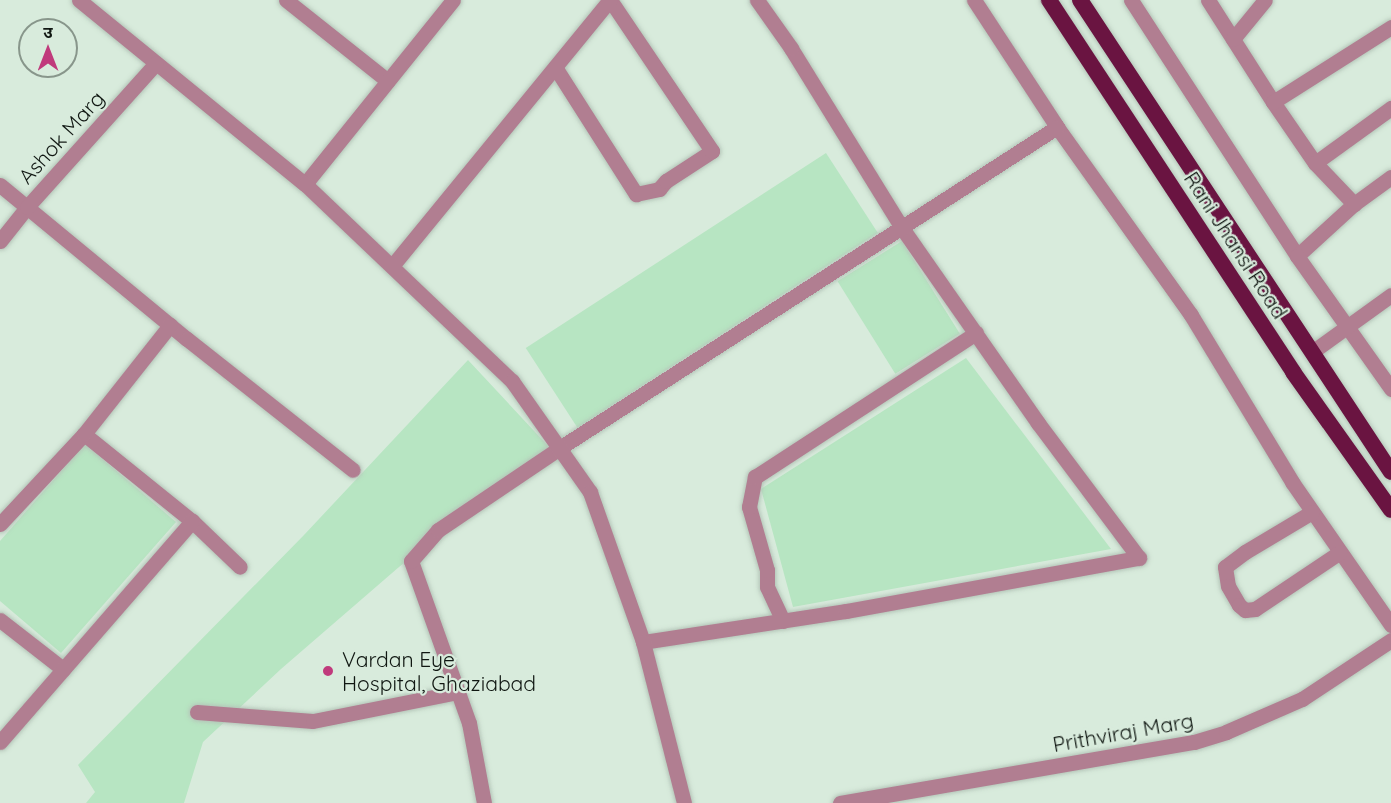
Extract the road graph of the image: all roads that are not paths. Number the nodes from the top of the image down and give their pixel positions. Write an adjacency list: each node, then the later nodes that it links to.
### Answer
1 (79, 0): 16 (street)
2 (286, 0): 18 (street)
3 (453, 0): 18 (street)
4 (610, 0): 17 (street); 17 (street)
5 (757, 0): 30 (street)
6 (974, 0): 23 (street)
7 (1049, 0): 15 (highway, Rani Jhansi Road)
8 (1080, 0): 13 (highway, Rani Jhansi Road)
9 (1131, 0): 32 (street)
10 (1208, 0): 14 (street)
11 (1265, 0): 14 (street)
12 (1391, 27): 21 (street)
13 (1104, 36): 15 (highway); 19 (highway, Rani Jhansi Road)
14 (1233, 39): 21 (street)
15 (1081, 48): 20 (highway, Rani Jhansi Road)
16 (156, 63): 26 (street); 29 (street, Ashok Marg)
17 (555, 67): 33 (street)
18 (388, 81): 26 (street)
19 (1133, 81): 20 (highway); 38 (highway, Rani Jhansi Road)
20 (1112, 96): 44 (highway, Rani Jhansi Road)
21 (1273, 102): 24 (street)
22 (1391, 108): 24 (street)
23 (1057, 128): 30 (street); 45 (street)
24 (1315, 163): 28 (street)
25 (1391, 177): 28 (street)
26 (305, 184): 33 (street)
27 (0, 185): 29 (street)
28 (1354, 204): 32 (street)
29 (27, 207): 31 (street, Ashok Marg); 35 (street)
30 (903, 228): 37 (street); 41 (street)
31 (0, 240)
32 (1297, 256): 36 (street)
33 (392, 266): 41 (street)
34 (1391, 295): 36 (street)
35 (170, 325): 40 (street); 42 (street)
36 (1347, 326): 38 (street); 39 (street)
37 (976, 333): 51 (street); 51 (street)
38 (1312, 352): 43 (highway, Rani Jhansi Road)
39 (1391, 389)
40 (84, 434): 46 (street); 47 (street)
41 (558, 449): 54 (street); 56 (street)
42 (353, 470)
43 (1391, 472)
44 (1391, 510)
45 (1312, 512): 48 (street); 48 (street)
46 (192, 521): 49 (street); 55 (street)
47 (0, 524)
48 (1340, 552): 52 (street)
49 (240, 567)
50 (0, 620): 55 (street)
51 (783, 621): 54 (street)
52 (1391, 625)
53 (1391, 640): 61 (street, Prithviraj Marg)
54 (643, 642): 60 (street)
55 (63, 669): 58 (street)
56 (458, 692): 57 (street); 59 (street)
57 (197, 712)
58 (0, 742)
59 (484, 803)
60 (684, 803)
61 (840, 803)

